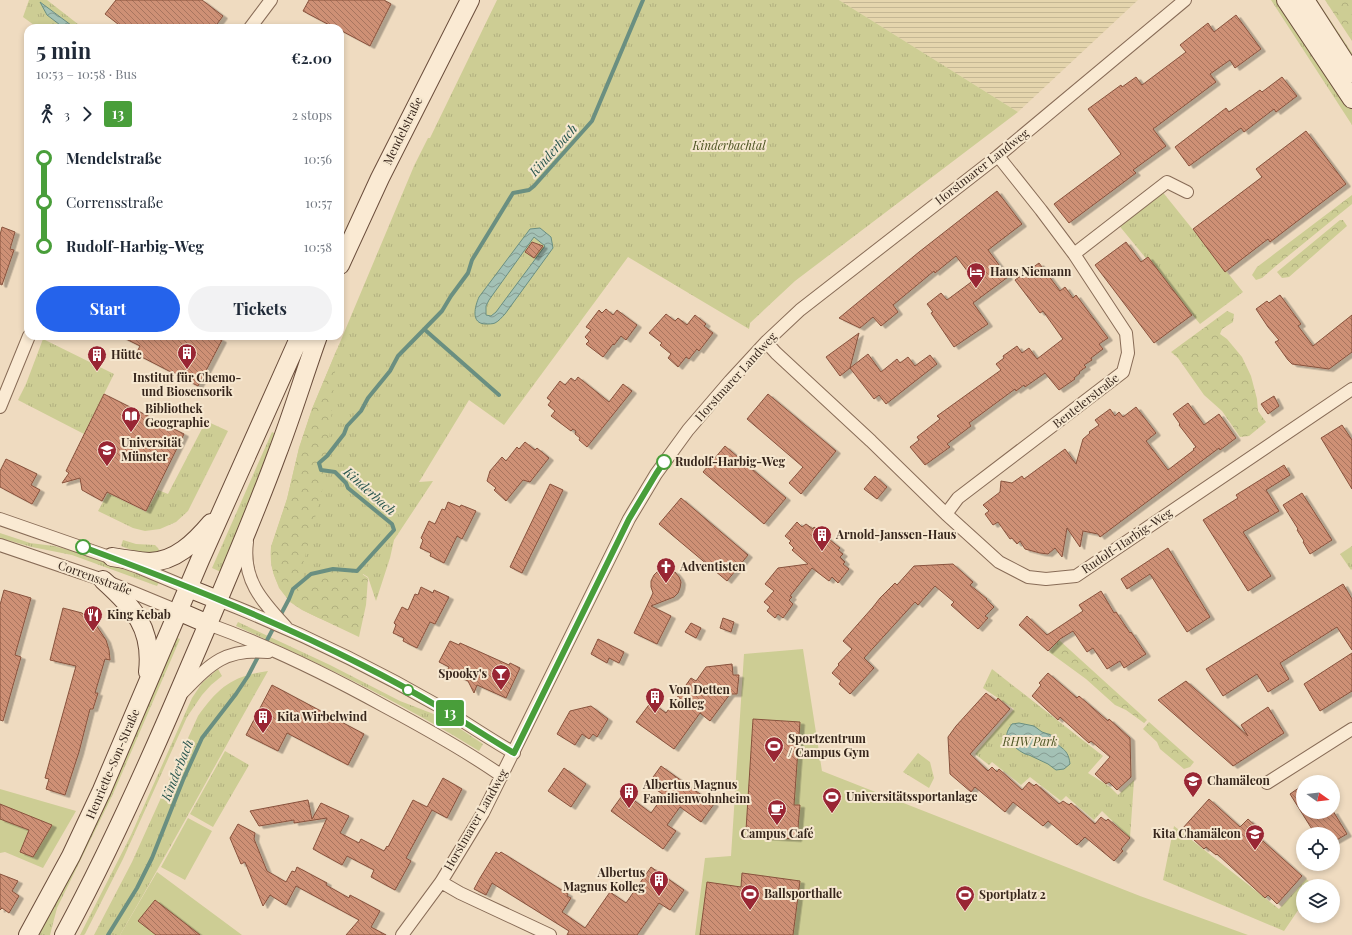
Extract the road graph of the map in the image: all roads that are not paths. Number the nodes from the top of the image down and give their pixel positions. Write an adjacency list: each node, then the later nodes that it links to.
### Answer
1 (271, 0): 6 (street)
2 (470, 0): 12 (main road, Mendelstraße)
3 (1185, 0): 9 (street, Horstmarer Landweg)
4 (1286, 0): 8 (main road)
5 (1305, 0): 7 (main road)
6 (253, 24)
7 (1352, 73)
8 (1352, 99)
9 (998, 156): 11 (street, Bentelerstraße); 16 (street, Horstmarer Landweg)
10 (1187, 192): 11 (street)
11 (1074, 254): 20 (street, Bentelerstraße)
12 (344, 256)
13 (27, 340): 18 (street)
14 (298, 340): 19 (main road)
15 (317, 340): 22 (main road)
16 (766, 342): 20 (street, Rudolf-Harbig-Weg); 35 (street, Horstmarer Landweg)
17 (1352, 388): 20 (street, Rudolf-Harbig-Weg)
18 (0, 407)
19 (222, 511): 24 (main road); 26 (main road)
20 (946, 514)
21 (0, 519): 24 (street, Corrensstraße)
22 (250, 525): 27 (main road); 29 (street)
23 (0, 545): 25 (street, Corrensstraße)
24 (112, 557): 26 (street, Corrensstraße)
25 (103, 580): 28 (street, Corrensstraße); 32 (main road)
26 (188, 588): 27 (main road, Corrensstraße); 28 (main road, Henriette-Son-Straße)
27 (218, 600): 29 (street, Corrensstraße); 30 (main road)
28 (178, 611): 30 (main road, Corrensstraße); 32 (main road, Henriette-Son-Straße)
29 (269, 616): 35 (street, Corrensstraße)
30 (208, 624): 31 (street, Corrensstraße); 33 (main road)
31 (253, 647): 33 (street); 36 (street, Corrensstraße)
32 (147, 684): 39 (main road, Henriette-Son-Straße)
33 (176, 698): 40 (main road)
34 (1352, 729): 37 (street)
35 (514, 753): 36 (street, Horstmarer Landweg)
36 (502, 776): 38 (street, Horstmarer Landweg)
37 (1267, 783)
38 (441, 882): 41 (street, Horstmarer Landweg); 42 (street, Horstmarer Landweg)
39 (28, 935)
40 (64, 935)
41 (402, 935)
42 (550, 935)

